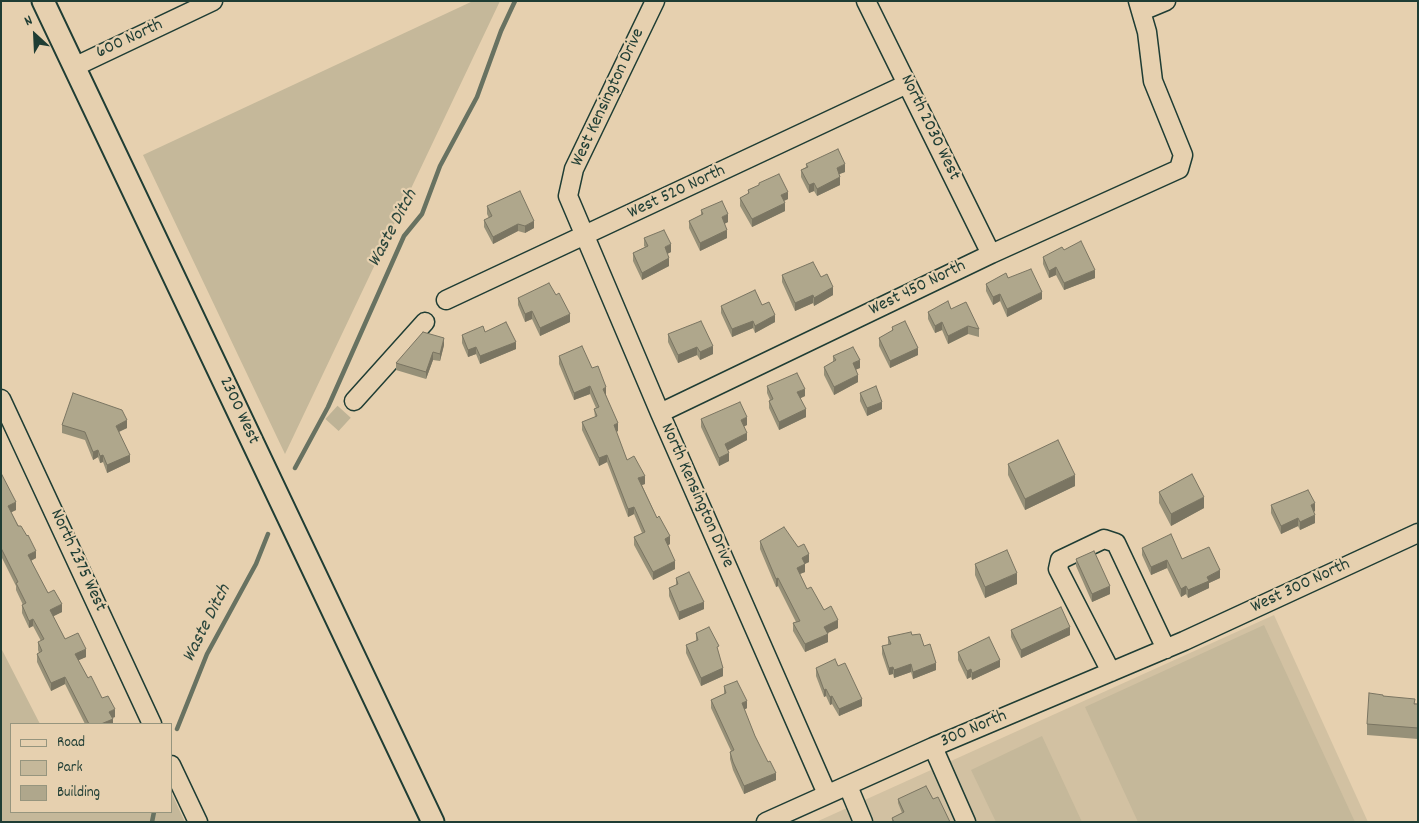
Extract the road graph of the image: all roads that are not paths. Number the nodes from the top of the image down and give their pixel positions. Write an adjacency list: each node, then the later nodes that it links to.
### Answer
1 (43, 1): 7 (main road, 2300 West)
2 (213, 1): 7 (street, 600 North)
3 (655, 1): 9 (street, West Kensington Drive)
4 (866, 1): 8 (street, North 2030 West)
5 (1166, 1): 6 (street)
6 (1140, 6): 11 (street, West 450 North)
7 (74, 67): 27 (main road, 2300 West)
8 (907, 84): 10 (street, West 520 North); 11 (street, North 2030 West)
9 (568, 196): 10 (street, North Kensington Drive)
10 (585, 237): 12 (street, West 520 North); 16 (street, North Kensington Drive)
11 (990, 254): 16 (street, West 450 North)
12 (446, 300)
13 (425, 322): 15 (street)
14 (1, 399): 21 (street, North 2375 West)
15 (354, 401)
16 (660, 414): 25 (street, North Kensington Drive)
17 (1418, 534): 18 (street, West 300 North)
18 (1184, 641): 19 (street, 300 North)
19 (1166, 649): 20 (street, 300 North); 20 (street)
20 (1111, 672): 22 (street, 300 North)
21 (152, 723)
22 (933, 747): 24 (street, 300 North); 30 (street)
23 (172, 767): 26 (street)
24 (848, 786): 25 (street, 300 North); 29 (street)
25 (826, 794): 28 (street, 300 North)
26 (198, 822)
27 (433, 822)
28 (766, 822)
29 (863, 822)
30 (966, 822)

